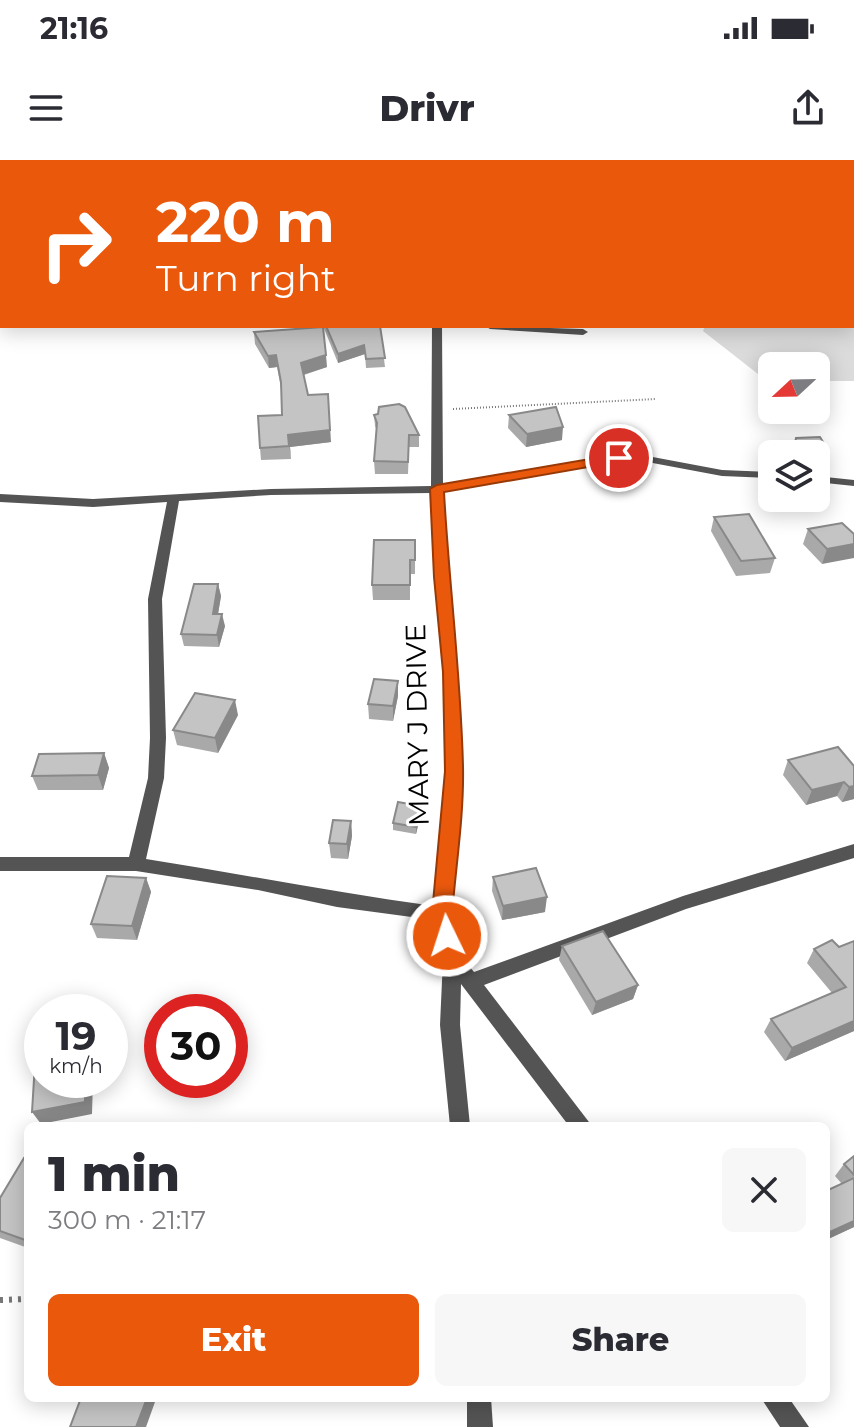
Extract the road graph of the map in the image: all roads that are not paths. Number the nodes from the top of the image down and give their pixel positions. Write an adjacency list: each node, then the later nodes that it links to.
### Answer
1 (437, 328): 7 (street, MARY J DRIVE)
2 (521, 328): 3 (street)
3 (583, 332)
4 (758, 474): 7 (street)
5 (830, 480): 6 (street)
6 (854, 483)
7 (437, 489): 9 (street); 13 (street, MARY J DRIVE)
8 (0, 498): 9 (street)
9 (174, 498): 12 (street)
10 (854, 851): 15 (street)
11 (0, 864): 12 (street)
12 (136, 864): 13 (street)
13 (442, 914): 14 (street, MARY J DRIVE)
14 (452, 959): 15 (street, MARY J DRIVE); 16 (street)
15 (470, 982): 17 (street, MARY J DRIVE)
16 (460, 1122)
17 (579, 1122)
18 (479, 1402): 20 (street)
19 (776, 1402): 21 (street)
20 (480, 1427)
21 (796, 1427)

